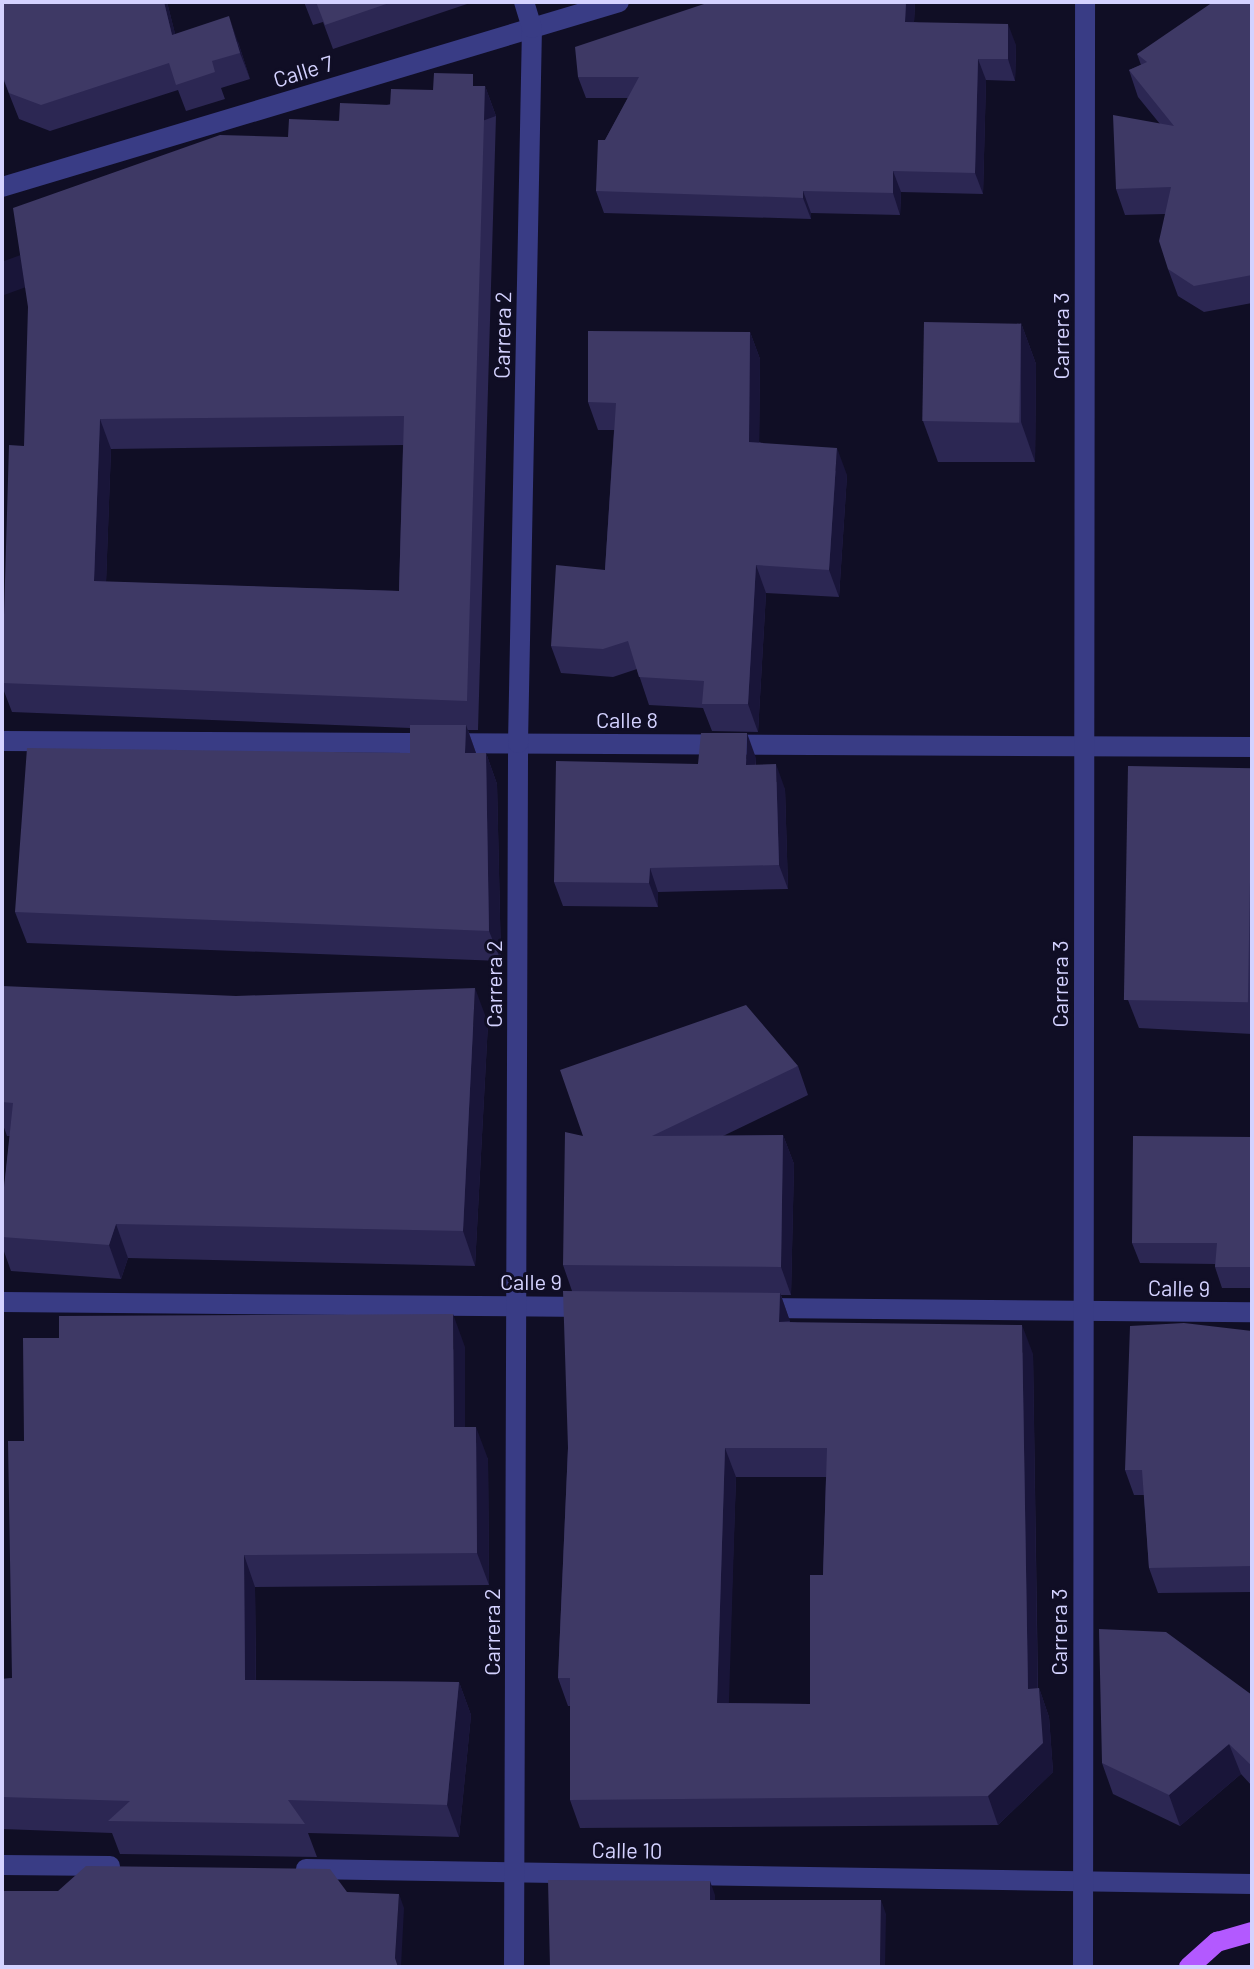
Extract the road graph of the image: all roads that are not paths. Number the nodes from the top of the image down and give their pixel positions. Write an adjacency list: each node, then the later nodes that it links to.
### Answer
1 (524, 2): 4 (street, Carrera 2)
2 (619, 2): 4 (street, Calle 7)
3 (1085, 2): 8 (street, Carrera 3)
4 (532, 28): 5 (street, Calle 7); 7 (street, Carrera 2)
5 (2, 187)
6 (2, 741): 7 (street, Calle 8)
7 (518, 743): 8 (street, Calle 8); 11 (street, Carrera 2)
8 (1084, 746): 9 (street, Calle 8); 14 (street, Carrera 3)
9 (1252, 747)
10 (2, 1302): 11 (street, Calle 9)
11 (518, 1306): 12 (street, Calle 9); 19 (street, Carrera 2)
12 (613, 1307)
13 (738, 1308): 14 (street, Calle 9)
14 (1084, 1311): 15 (street, Calle 9); 20 (street, Carrera 3)
15 (1252, 1312)
16 (2, 1865): 17 (street)
17 (130, 1867)
18 (290, 1869): 19 (street, Calle 10)
19 (513, 1872): 20 (street, Calle 10); 23 (street, Carrera 2)
20 (1083, 1881): 21 (street, Calle 10); 24 (street, Carrera 3)
21 (1252, 1884)
22 (1252, 1932): 25 (main road)
23 (514, 1967)
24 (1083, 1967)
25 (1189, 1967)

